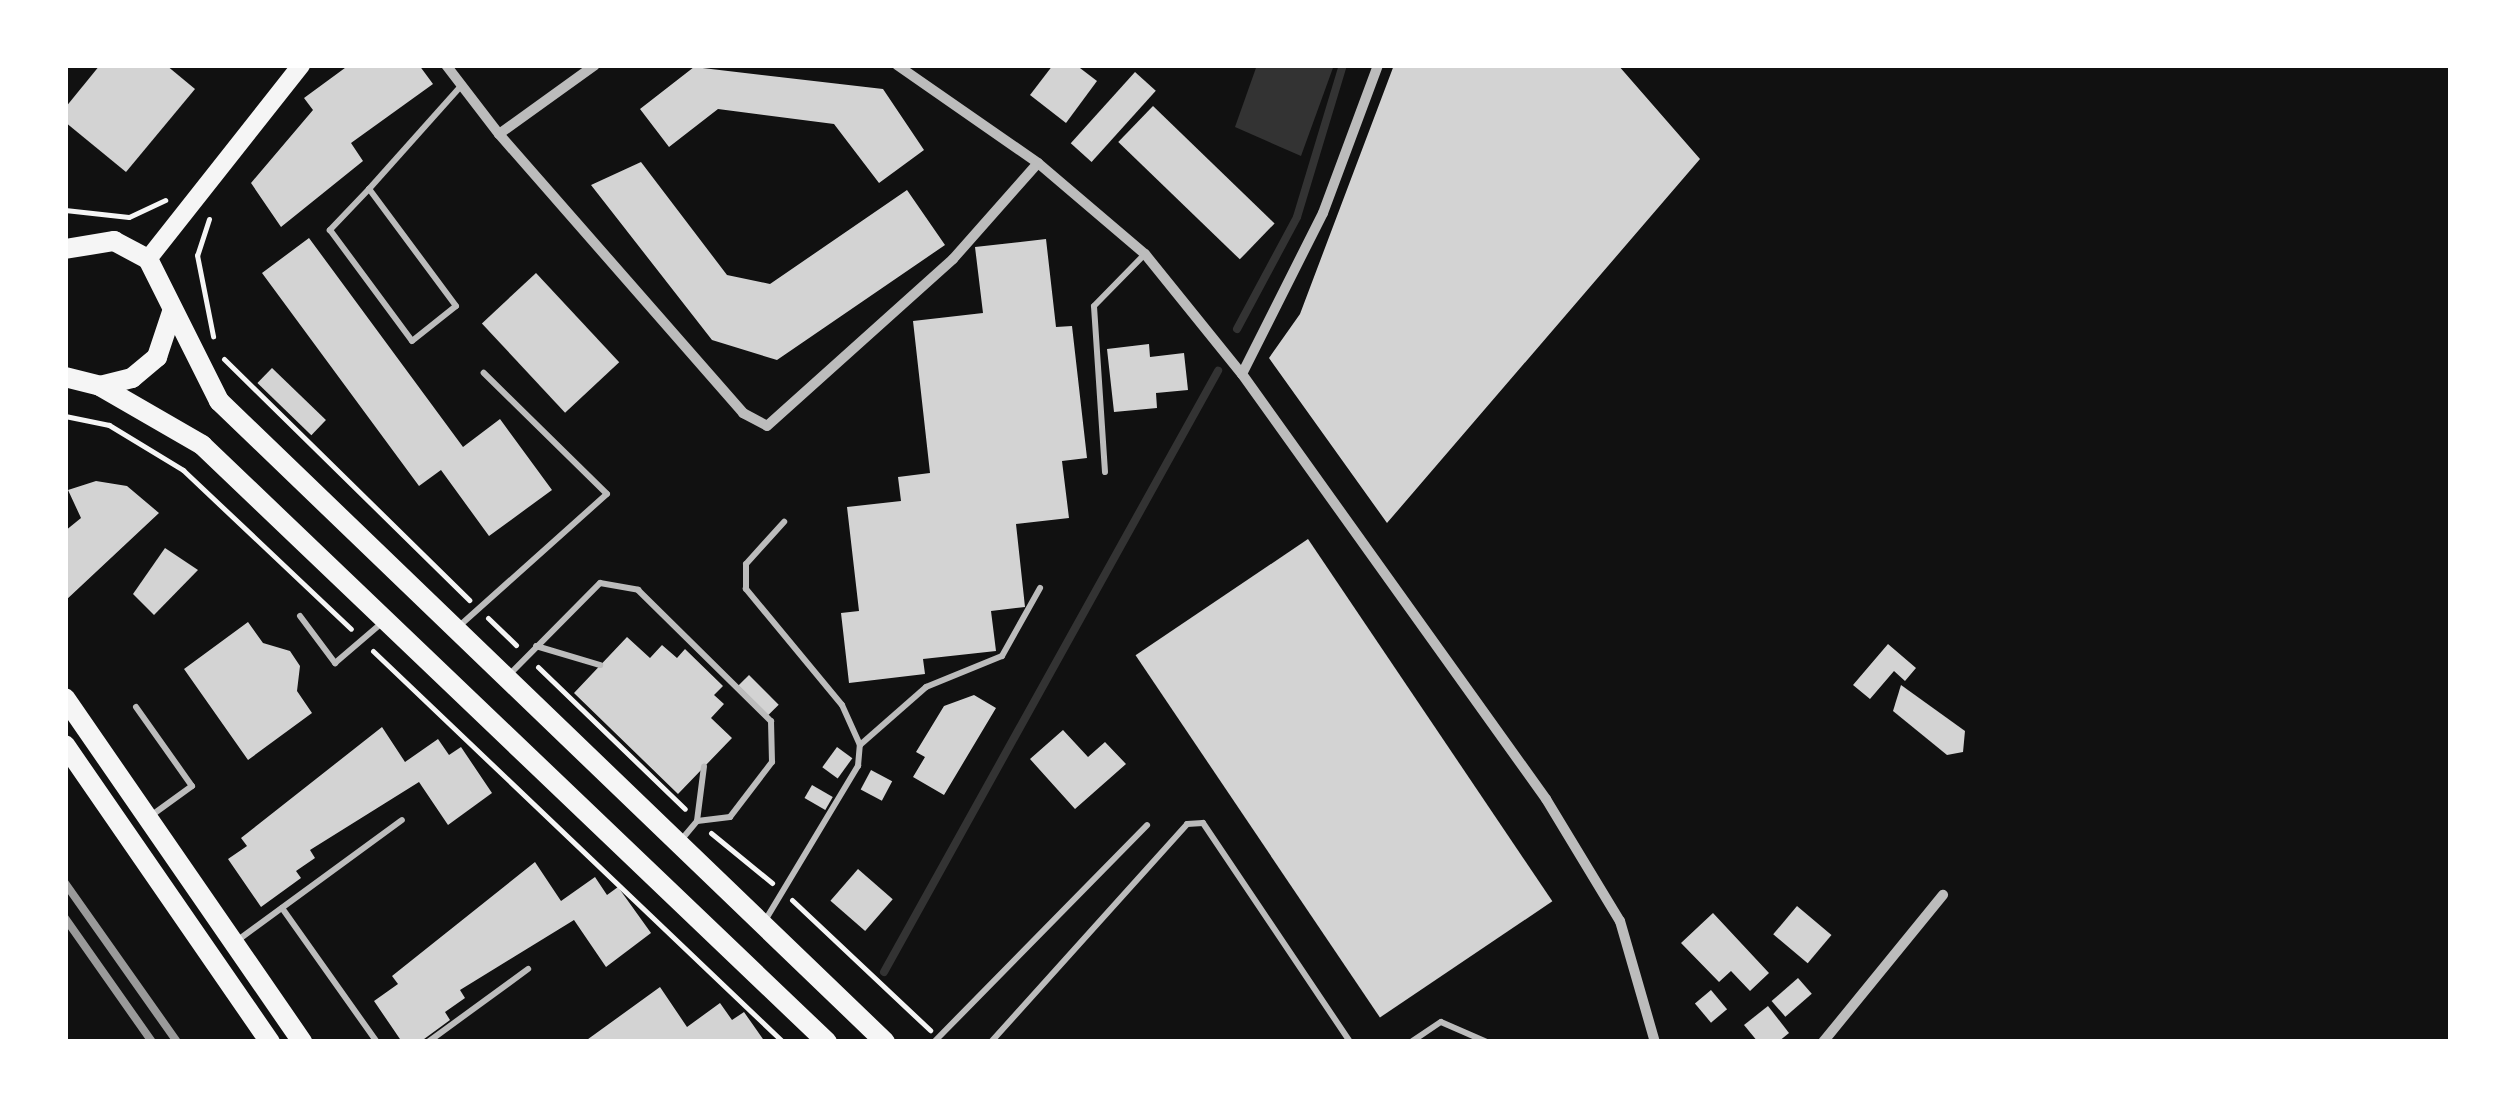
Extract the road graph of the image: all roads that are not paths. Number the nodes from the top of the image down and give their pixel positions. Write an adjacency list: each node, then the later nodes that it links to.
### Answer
1 (301, 65): 12 (main road)
2 (446, 65): 6 (street)
3 (595, 65): 7 (street)
4 (897, 65): 8 (street)
5 (1378, 65): 15 (street)
6 (462, 85): 7 (street); 9 (lane)
7 (499, 134): 8 (street)
8 (1038, 163): 11 (street)
9 (369, 189): 9 (lane)
10 (68, 243): 12 (main road)
11 (1145, 254): 15 (street); 18 (lane)
12 (148, 258): 13 (main road)
13 (172, 310): 17 (main road); 23 (main road)
14 (484, 373): 23 (lane)
15 (1242, 374): 53 (street)
16 (65, 377): 17 (main road)
17 (100, 386): 22 (main road)
18 (1105, 472)
19 (784, 522): 30 (lane)
20 (1040, 588): 30 (lane)
21 (300, 616): 22 (lane)
22 (384, 622): 47 (main road)
23 (456, 630): 26 (main road)
24 (536, 646): 25 (lane); 26 (lane); 34 (lane)
25 (600, 665)
26 (506, 678): 36 (main road)
27 (65, 698): 32 (main road)
28 (136, 707): 32 (lane)
29 (65, 745): 43 (main road)
30 (860, 745): 39 (lane)
31 (704, 766): 34 (lane)
32 (147, 819): 40 (main road)
33 (402, 820): 38 (lane)
34 (697, 821): 36 (lane)
35 (1147, 826): 42 (lane)
36 (678, 844): 39 (main road)
37 (1943, 895): 54 (street)
38 (282, 908): 40 (lane); 45 (lane)
39 (762, 924): 48 (main road)
40 (232, 944): 44 (main road)
41 (528, 969): 46 (lane)
42 (936, 1040)
43 (270, 1042)
44 (302, 1042)
45 (376, 1042)
46 (428, 1042)
47 (827, 1042)
48 (885, 1042)
49 (991, 1042): 50 (lane)
50 (1350, 1042)
51 (1411, 1042): 52 (lane)
52 (1487, 1042)
53 (1655, 1042)
54 (1823, 1042)

